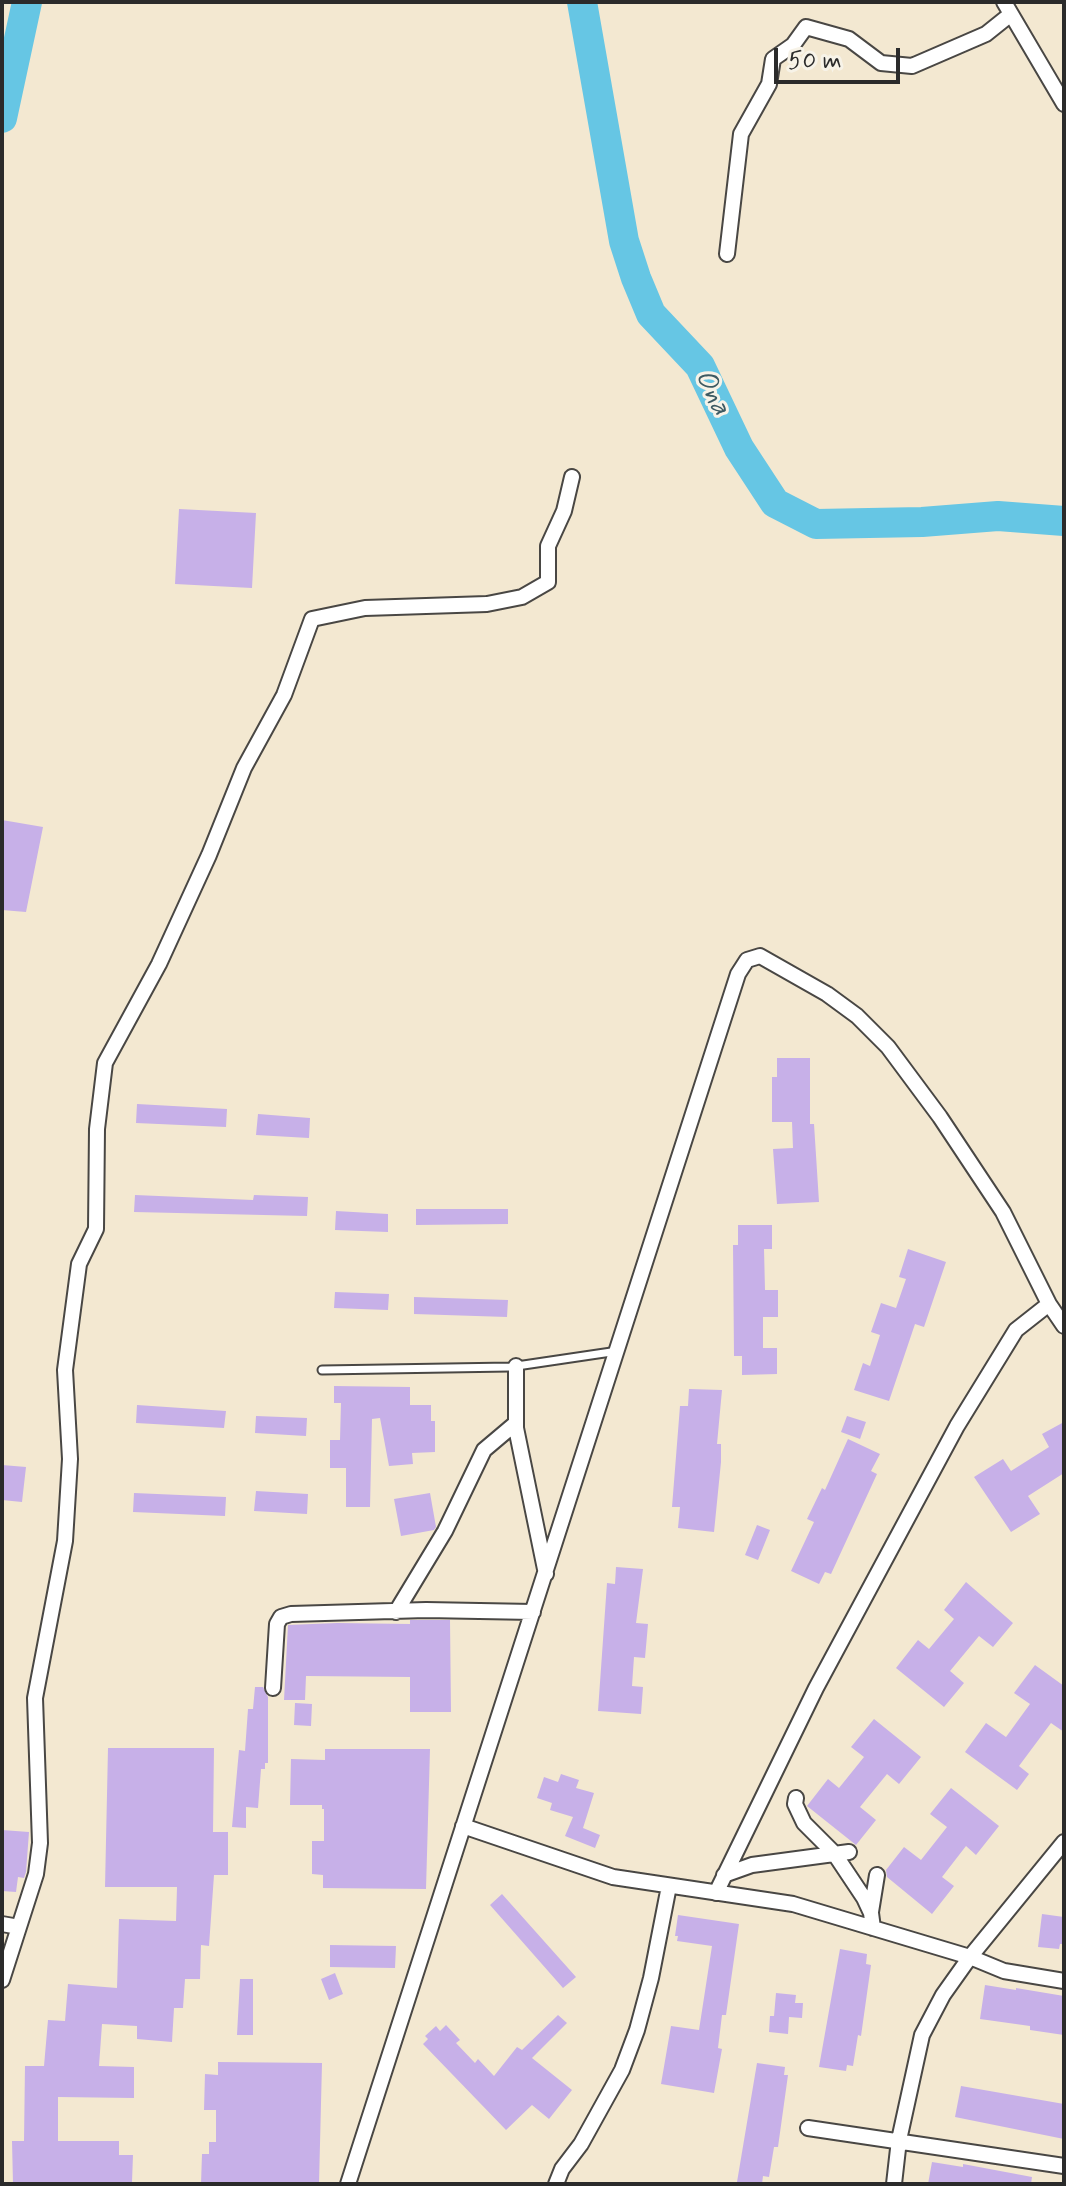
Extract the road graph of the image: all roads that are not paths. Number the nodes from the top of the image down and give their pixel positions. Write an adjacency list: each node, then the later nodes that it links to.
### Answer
1 (1008, 8): 2 (street); 3 (street)
2 (1064, 104)
3 (727, 254)
4 (572, 477): 25 (street)
5 (1049, 1304): 6 (street); 7 (street); 19 (street)
6 (1064, 1326)
7 (618, 1351): 8 (lane); 11 (street)
8 (516, 1366): 9 (lane); 10 (street)
9 (322, 1370)
10 (516, 1423): 11 (street); 12 (street)
11 (546, 1574): 13 (street)
12 (396, 1612): 13 (street); 14 (street)
13 (533, 1612): 16 (street)
14 (273, 1688)
15 (796, 1798): 18 (street)
16 (463, 1826): 21 (street); 33 (street)
17 (1064, 1842): 27 (street)
18 (842, 1853): 19 (street); 23 (street)
19 (724, 1875): 22 (street)
20 (877, 1875): 23 (street)
21 (669, 1886): 22 (street); 34 (street)
22 (716, 1893): 26 (street)
23 (871, 1913): 26 (street)
24 (2, 1924): 25 (street)
25 (19, 1927): 28 (street)
26 (873, 1928): 27 (street)
27 (970, 1957): 29 (street); 31 (street)
28 (2, 1980)
29 (1064, 1981)
30 (808, 2128): 31 (street)
31 (899, 2140): 32 (street); 35 (street)
32 (1064, 2166)
33 (348, 2184)
34 (556, 2184)
35 (894, 2184)

